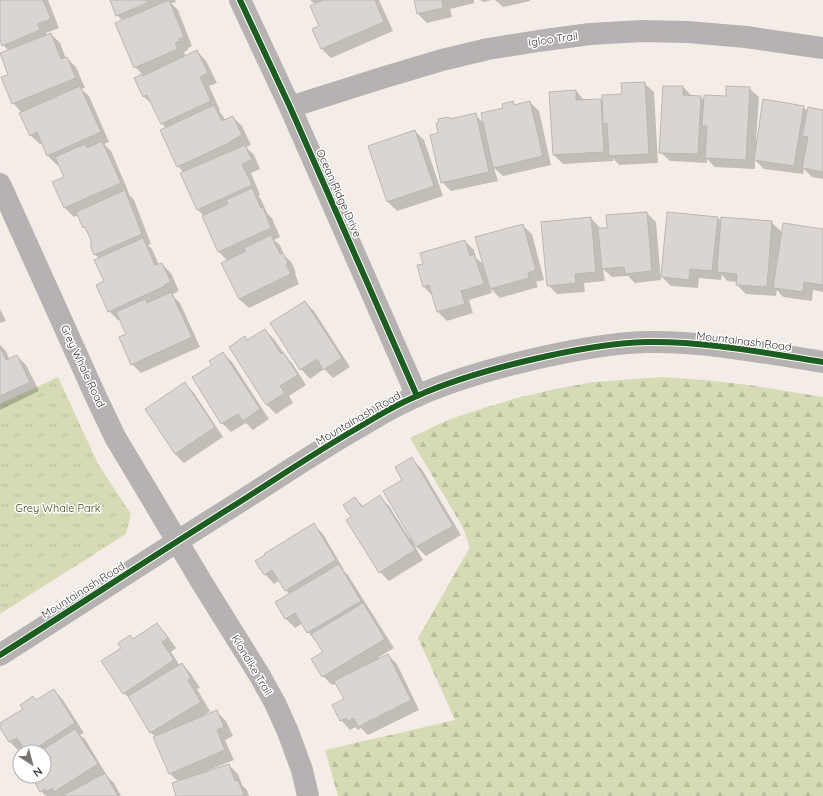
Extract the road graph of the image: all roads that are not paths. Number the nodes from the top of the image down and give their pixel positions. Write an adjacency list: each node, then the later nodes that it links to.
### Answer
1 (240, 0): 3 (street, Ocean Ridge Drive)
2 (823, 48): 3 (street, Igloo Trail)
3 (290, 107): 6 (street, Ocean Ridge Drive)
4 (0, 187): 7 (street, Grey Whale Road)
5 (823, 362): 6 (street, Mountainash Road)
6 (417, 396): 7 (street, Mountainash Road)
7 (178, 541): 8 (street, Mountainash Road); 9 (street, Klondike Trail)
8 (0, 655)
9 (308, 796)

